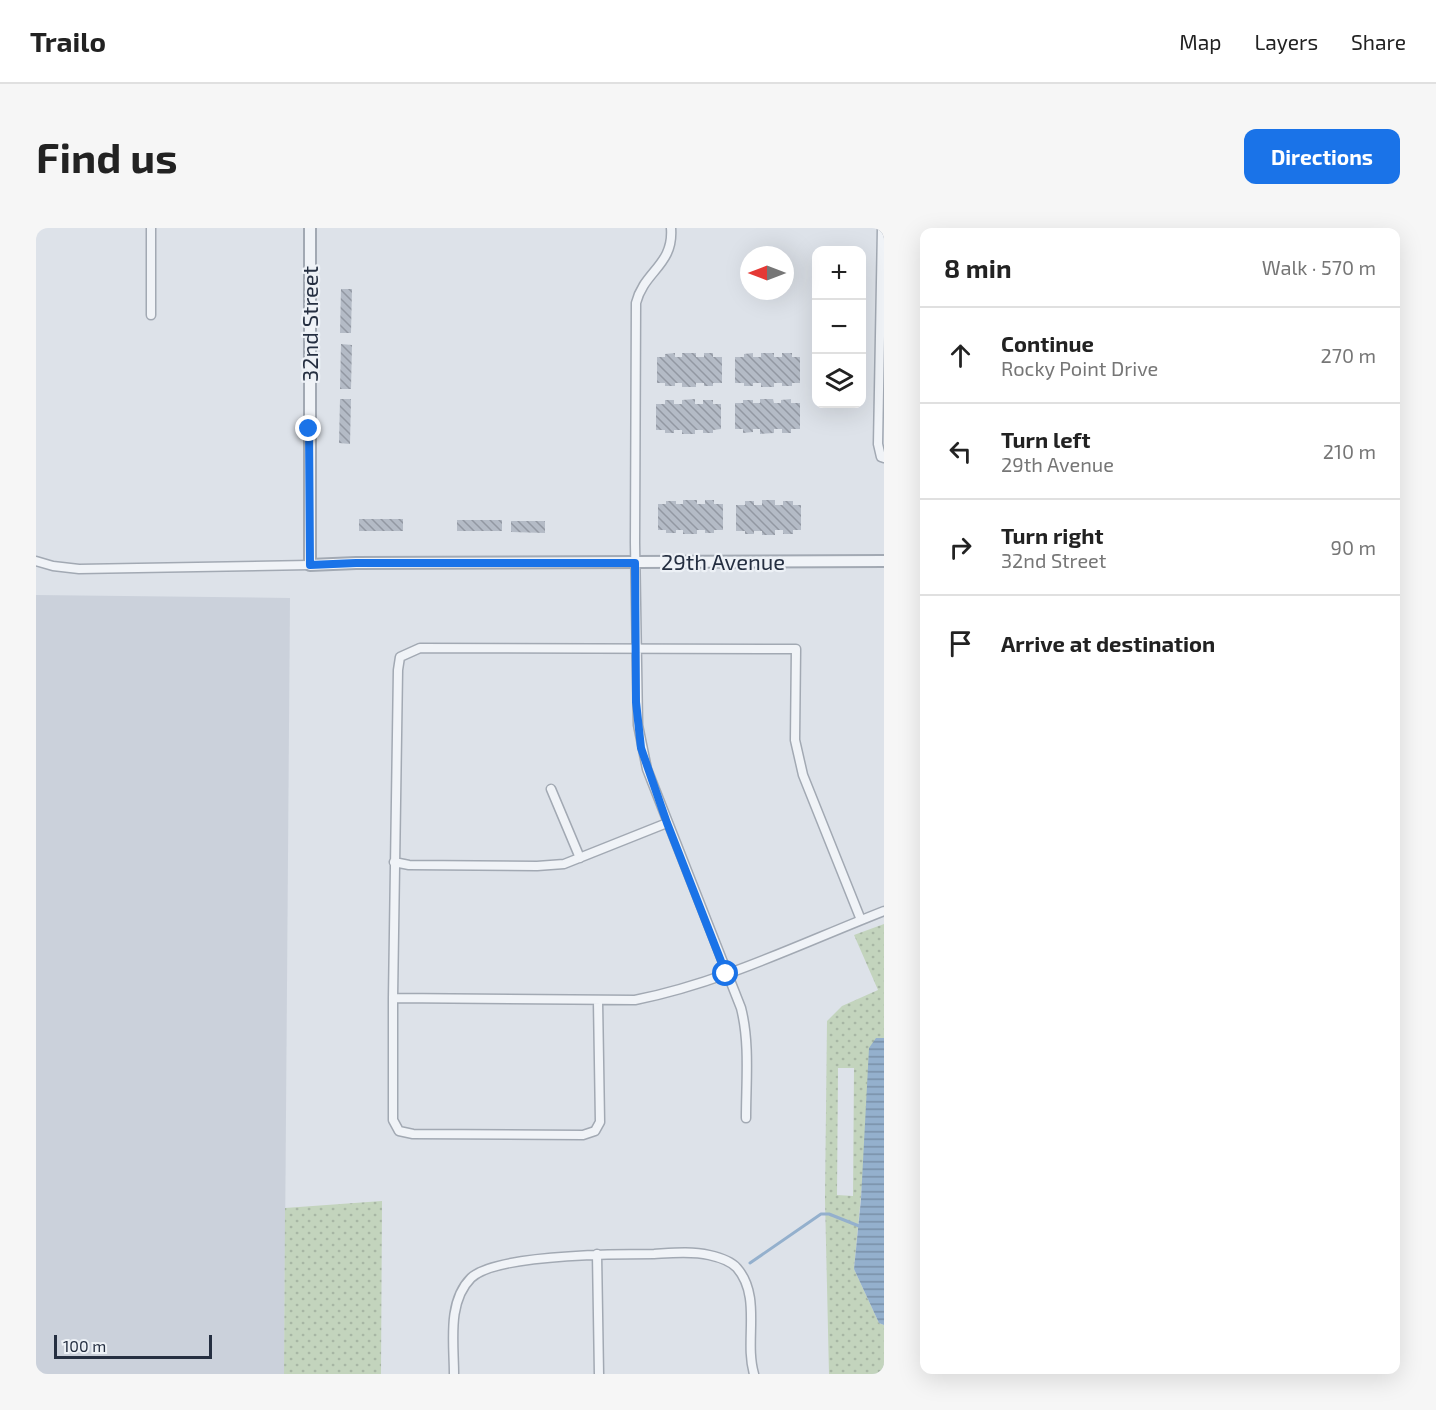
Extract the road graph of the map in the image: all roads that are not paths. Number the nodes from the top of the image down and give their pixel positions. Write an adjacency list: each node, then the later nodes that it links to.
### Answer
1 (151, 228): 5 (street)
2 (310, 228): 10 (street, 32nd Street)
3 (671, 228): 9 (street)
4 (882, 228): 6 (street)
5 (151, 315)
6 (884, 458)
7 (36, 561): 10 (street)
8 (884, 561): 9 (street, 29th Avenue)
9 (635, 563): 10 (street, 29th Avenue); 11 (street)
10 (310, 565)
11 (636, 649): 13 (street); 15 (street); 17 (street)
12 (551, 789): 14 (street)
13 (667, 823): 14 (street); 18 (street)
14 (580, 858): 15 (street)
15 (394, 862): 19 (street)
16 (884, 911): 17 (street)
17 (861, 920): 18 (street)
18 (726, 974): 20 (street); 21 (street)
19 (393, 998): 20 (street); 20 (street)
20 (598, 1001)
21 (746, 1118)
22 (597, 1254): 23 (street); 24 (street); 25 (street)
23 (454, 1374)
24 (599, 1374)
25 (754, 1374)

